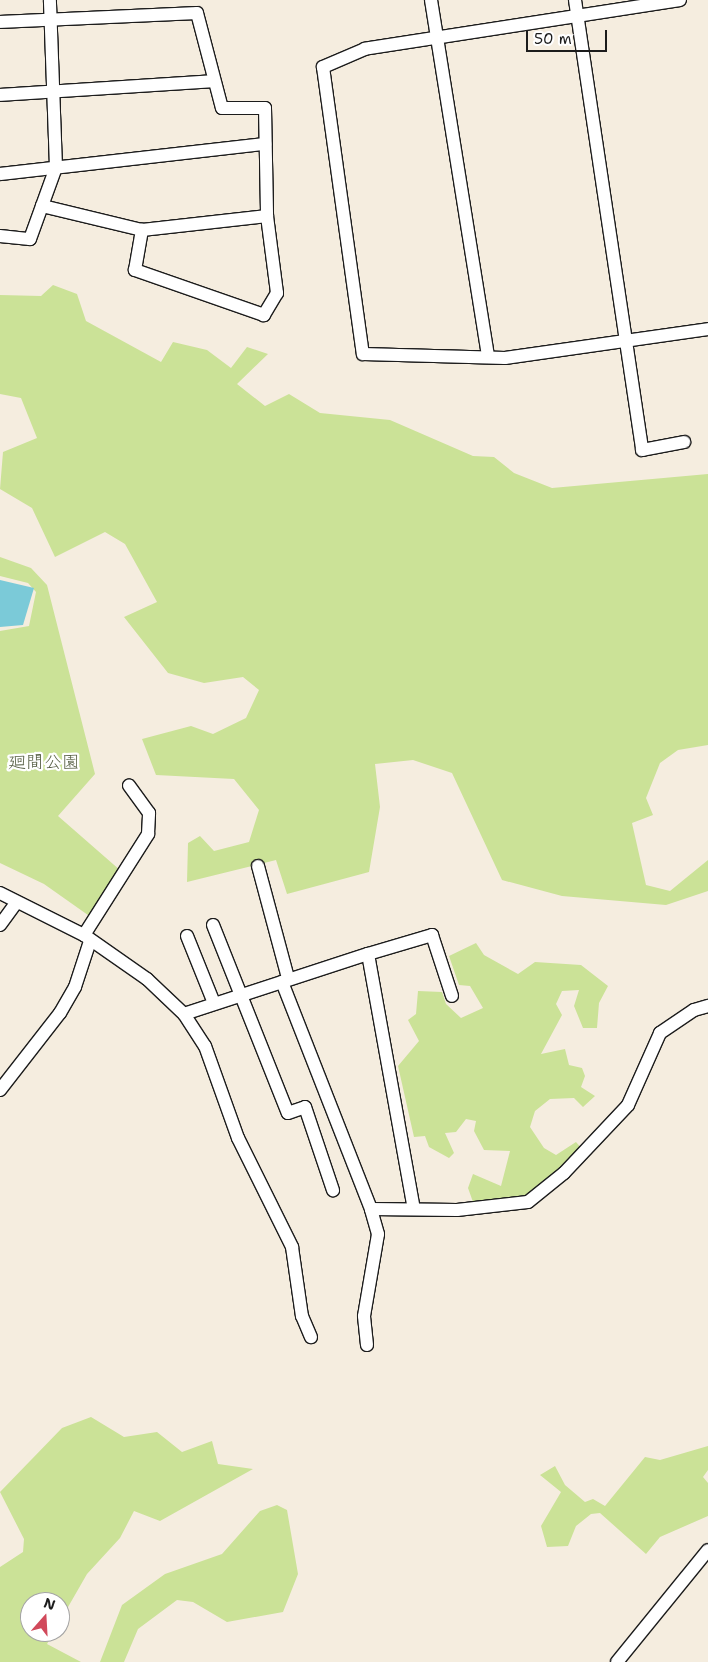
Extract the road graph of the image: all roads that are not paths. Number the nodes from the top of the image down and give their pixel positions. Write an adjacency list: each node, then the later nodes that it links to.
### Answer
1 (50, 0): 7 (street)
2 (431, 0): 8 (street)
3 (575, 0): 5 (street)
4 (680, 0): 5 (street)
5 (577, 15): 8 (street); 20 (street)
6 (0, 22): 7 (street)
7 (51, 22): 9 (street); 10 (street)
8 (437, 38): 21 (street); 21 (street)
9 (214, 81): 10 (street); 12 (street)
10 (52, 91): 11 (street); 13 (street)
11 (0, 95)
12 (265, 144): 13 (street); 16 (street)
13 (56, 167): 14 (street); 15 (street)
14 (0, 174)
15 (42, 206): 17 (street); 18 (street)
16 (267, 216): 17 (street); 17 (street)
17 (142, 230)
18 (0, 236)
19 (708, 329): 20 (street)
20 (624, 341): 21 (street); 22 (street)
21 (488, 354)
22 (684, 442)
23 (129, 784): 30 (street)
24 (258, 866): 32 (street)
25 (0, 894): 26 (street)
26 (16, 903): 27 (street); 30 (street)
27 (0, 925)
28 (213, 925): 33 (street)
29 (187, 936): 35 (street)
30 (87, 938): 37 (street); 38 (street)
31 (368, 954): 32 (street); 34 (street); 41 (street)
32 (285, 980): 33 (street); 40 (street)
33 (239, 995): 35 (street); 39 (street)
34 (452, 996)
35 (214, 1003): 37 (street)
36 (708, 1006): 41 (street)
37 (184, 1014): 42 (street)
38 (0, 1090)
39 (333, 1190)
40 (371, 1209): 41 (street); 43 (street)
41 (414, 1209)
42 (310, 1337)
43 (367, 1345)
44 (708, 1550): 45 (street)
45 (617, 1662)

